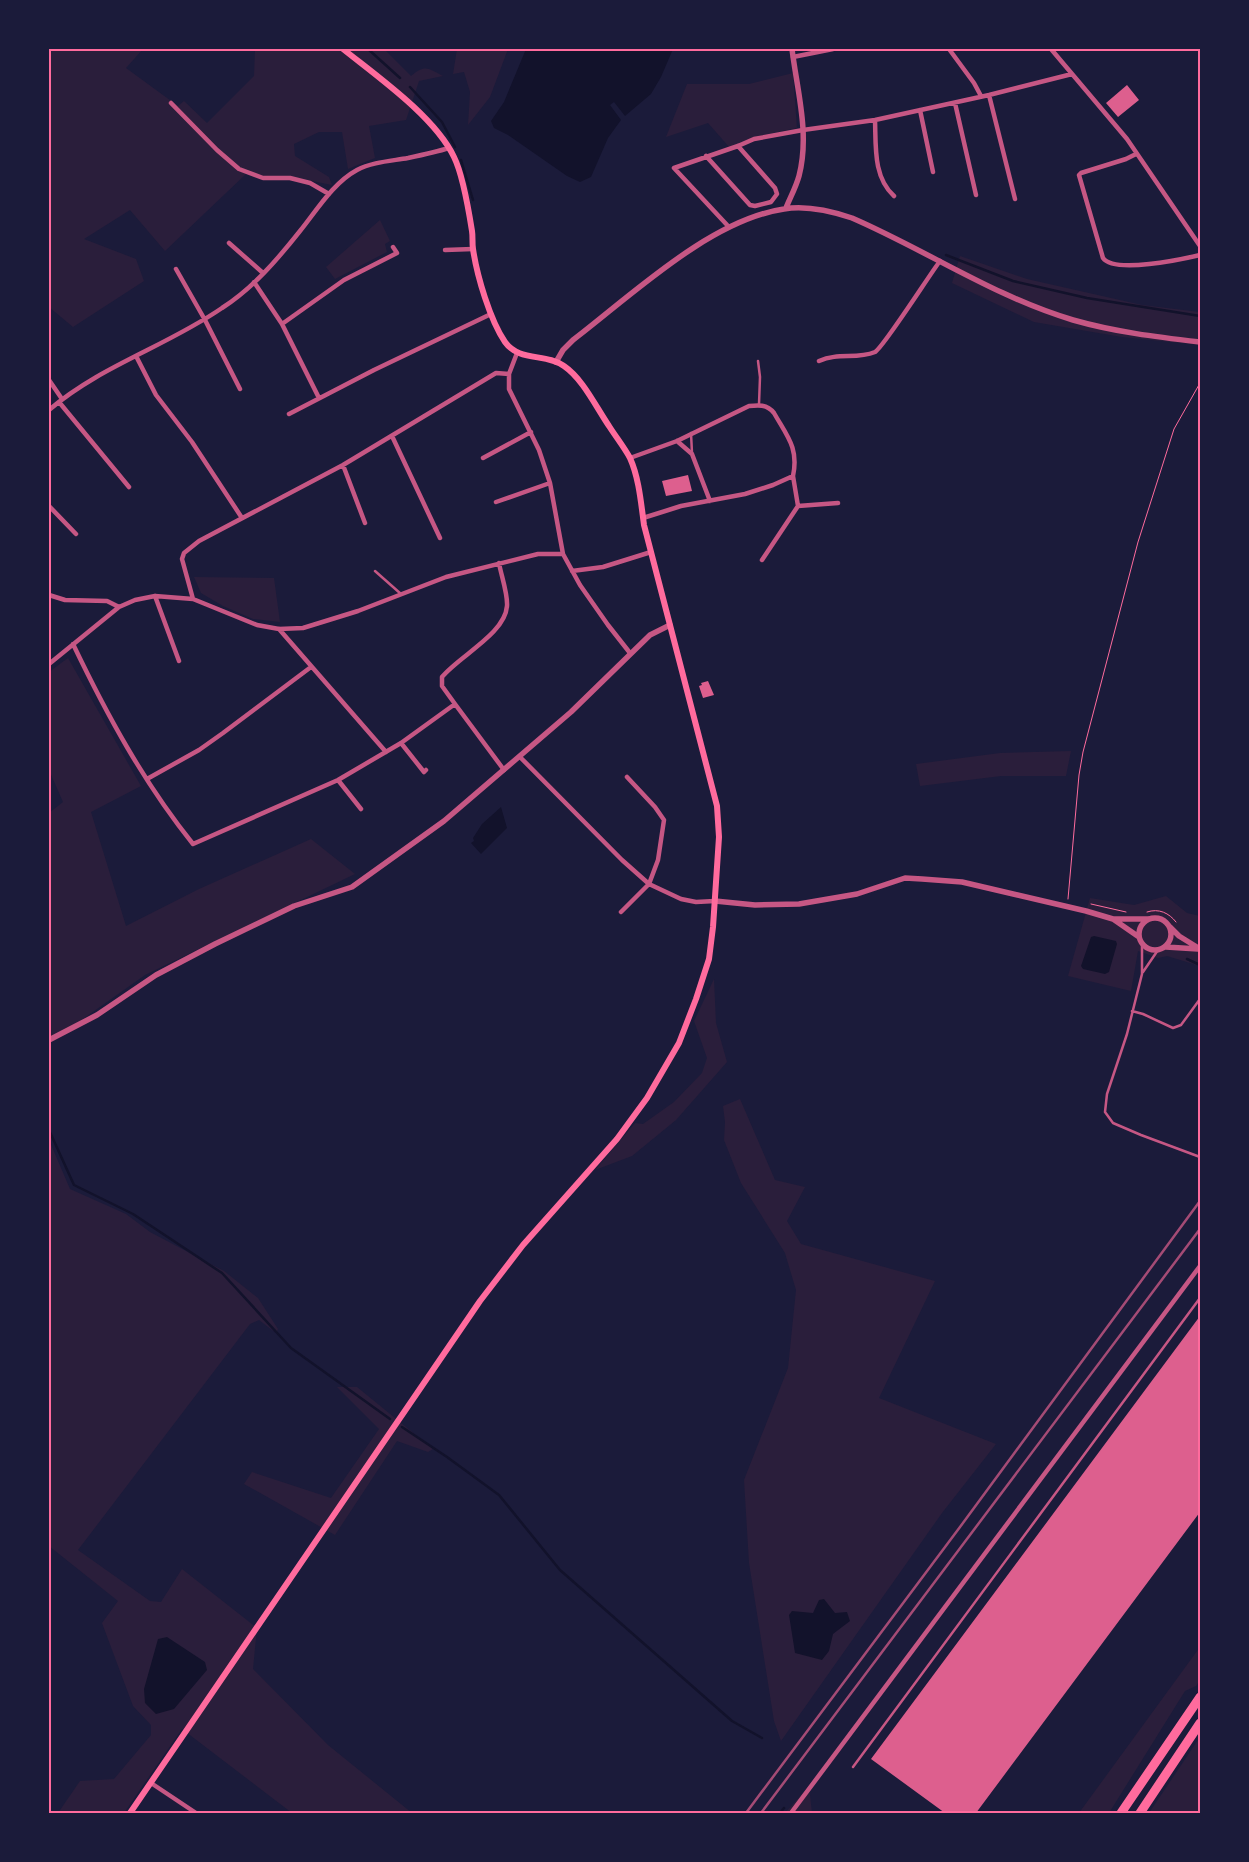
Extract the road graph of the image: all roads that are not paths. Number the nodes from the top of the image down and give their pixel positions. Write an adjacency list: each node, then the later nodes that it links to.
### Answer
1 (343, 49): 16 (main road)
2 (792, 49): 6 (street)
3 (833, 49): 6 (street)
4 (949, 49): 9 (street)
5 (1053, 49): 7 (street)
6 (793, 57): 14 (street)
7 (1072, 74): 8 (street); 17 (street)
8 (990, 95): 9 (street); 23 (street)
9 (981, 96): 11 (street)
10 (171, 103): 20 (street)
11 (955, 103): 12 (street); 21 (street)
12 (920, 110): 13 (street); 19 (street)
13 (874, 120): 14 (street); 22 (street)
14 (803, 130): 15 (street); 24 (street)
15 (738, 146): 18 (street); 18 (street)
16 (449, 148): 20 (street); 29 (main road)
17 (1136, 154): 27 (street); 31 (street)
18 (706, 156): 25 (street)
19 (933, 172)
20 (329, 194): 34 (street)
21 (976, 195)
22 (894, 196)
23 (1015, 200)
24 (786, 208): 25 (street); 32 (street)
25 (728, 226): 44 (street)
26 (229, 242): 34 (street)
27 (1199, 243)
28 (393, 247): 38 (street)
29 (473, 249): 30 (street); 36 (main road)
30 (445, 250)
31 (1200, 256)
32 (940, 261): 39 (street); 43 (street)
33 (176, 269): 37 (street)
34 (263, 274): 35 (street)
35 (254, 282): 37 (street); 38 (street)
36 (492, 314): 40 (main road); 48 (street)
37 (205, 320): 41 (street); 47 (street)
38 (282, 324): 48 (street)
39 (1200, 342)
40 (517, 353): 44 (main road); 45 (street)
41 (136, 356): 49 (street); 69 (street)
42 (758, 361): 50 (lane)
43 (818, 361)
44 (556, 362): 59 (main road)
45 (509, 374): 53 (street); 55 (street)
46 (49, 380): 49 (street)
47 (240, 389)
48 (319, 398): 52 (street)
49 (60, 400): 51 (street); 63 (street)
50 (760, 404): 54 (street); 61 (street)
51 (49, 410)
52 (289, 414)
53 (530, 432): 58 (street); 62 (street)
54 (691, 433): 56 (street); 57 (lane)
55 (392, 436): 60 (street); 73 (street)
56 (677, 441): 57 (street); 59 (street)
57 (692, 454): 65 (street)
58 (483, 458)
59 (630, 458): 70 (main road)
60 (343, 465): 69 (street); 71 (street)
61 (793, 476): 65 (street); 68 (street)
62 (550, 482): 64 (street); 75 (street)
63 (129, 487)
64 (496, 502)
65 (710, 502): 70 (street)
66 (838, 503): 68 (street)
67 (49, 506): 72 (street)
68 (798, 506): 76 (street)
69 (242, 518): 83 (street)
70 (643, 518): 74 (main road)
71 (366, 523)
72 (76, 534)
73 (440, 538)
74 (651, 552): 79 (street); 85 (main road)
75 (563, 554): 77 (street); 79 (street)
76 (762, 560)
77 (499, 563): 80 (street); 92 (street)
78 (375, 571): 80 (lane)
79 (572, 571): 88 (street)
80 (400, 594): 86 (street)
81 (49, 595): 84 (street)
82 (155, 596): 83 (street); 84 (street); 89 (street)
83 (194, 599): 86 (street)
84 (119, 607): 87 (street)
85 (670, 625): 88 (street); 103 (main road)
86 (279, 629): 91 (street)
87 (73, 644): 90 (street); 99 (street)
88 (630, 653): 95 (street)
89 (179, 661)
90 (49, 664)
91 (311, 667): 94 (street); 99 (street)
92 (455, 704): 93 (street); 97 (street)
93 (401, 743): 94 (street); 96 (street)
94 (386, 752): 100 (street)
95 (520, 757): 97 (street); 102 (street)
96 (426, 770)
97 (504, 770): 116 (street)
98 (626, 777): 102 (street)
99 (147, 779): 100 (street)
100 (338, 780): 101 (street)
101 (360, 809)
102 (649, 884): 103 (street); 104 (street)
103 (715, 901): 105 (street); 123 (main road)
104 (622, 912)
105 (1113, 919): 106 (street); 108 (street)
106 (1149, 919): 107 (street); 108 (street)
107 (1170, 926): 110 (street); 111 (street)
108 (1139, 937): 109 (street)
109 (1142, 945): 112 (street); 113 (lane)
110 (1166, 947): 111 (street); 112 (street)
111 (1200, 949)
112 (1158, 950): 113 (lane)
113 (1142, 974): 115 (lane)
114 (1200, 999): 115 (lane)
115 (1132, 1011): 117 (lane)
116 (49, 1040)
117 (1200, 1157)
118 (1200, 1266): 126 (street)
119 (1200, 1298): 122 (lane)
120 (1200, 1698): 127 (highway)
121 (1200, 1723): 128 (highway)
122 (853, 1767)
123 (151, 1783): 124 (main road); 125 (street)
124 (130, 1813)
125 (196, 1813)
126 (791, 1813)
127 (1121, 1813)
128 (1140, 1813)

